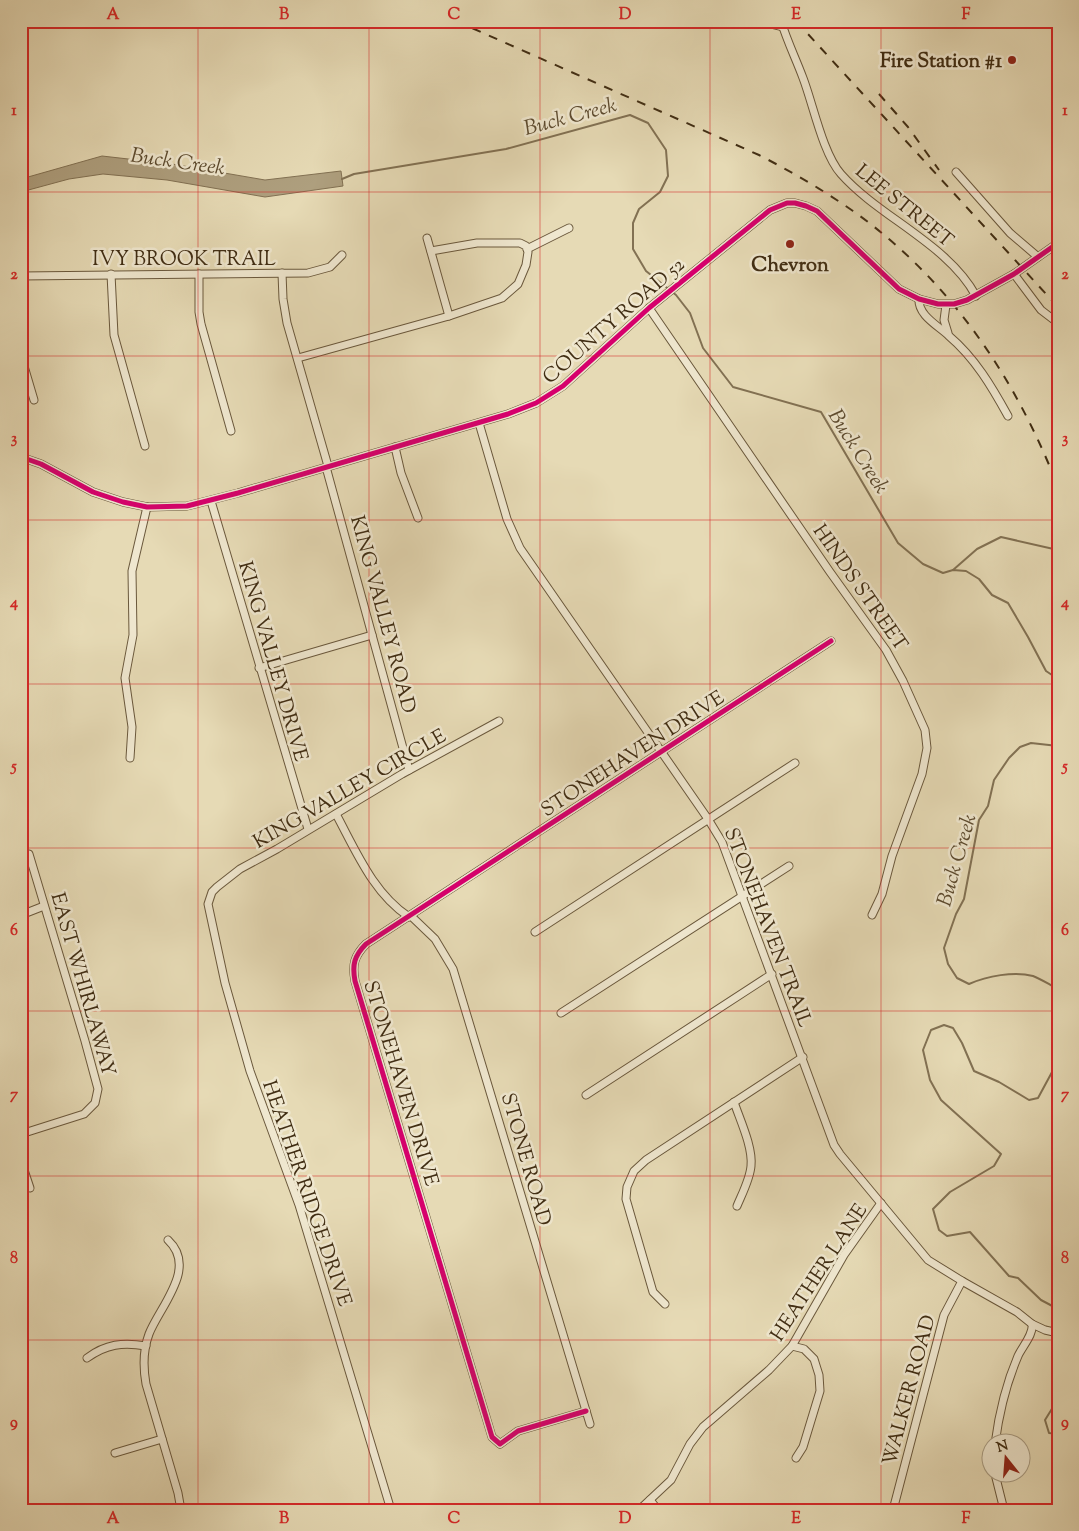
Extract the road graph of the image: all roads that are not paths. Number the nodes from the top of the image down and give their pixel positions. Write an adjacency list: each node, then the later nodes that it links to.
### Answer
1 (520, 21): 2 (street)
2 (571, 21)
3 (759, 21): 4 (street)
4 (782, 24): 18 (street, LEE STREET)
5 (956, 172): 12 (street)
6 (569, 228): 9 (street)
7 (428, 238): 10 (street)
8 (1058, 243): 12 (street, COUNTY ROAD 52)
9 (527, 249): 10 (street); 22 (street)
10 (431, 251): 22 (street)
11 (342, 256): 13 (street, IVY BROOK TRAIL)
12 (1038, 257): 16 (street, COUNTY ROAD 52)
13 (282, 273): 15 (street, IVY BROOK TRAIL); 26 (street, KING VALLEY ROAD)
14 (111, 274): 15 (street, IVY BROOK TRAIL); 17 (street, IVY BROOK TRAIL); 31 (street)
15 (199, 274): 30 (street)
16 (1014, 274): 18 (street, COUNTY ROAD 52); 23 (street)
17 (21, 276)
18 (976, 296): 20 (street, COUNTY ROAD 52)
19 (919, 299): 20 (street, COUNTY ROAD 52); 21 (street, COUNTY ROAD 52); 24 (street)
20 (946, 305): 24 (street)
21 (648, 308): 29 (street, COUNTY ROAD 52); 55 (street, HINDS STREET)
22 (449, 316): 26 (street)
23 (1058, 323)
24 (950, 336): 28 (street)
25 (21, 356): 27 (street)
26 (298, 358): 34 (street, KING VALLEY ROAD)
27 (34, 400)
28 (1008, 416)
29 (479, 423): 32 (street, COUNTY ROAD 52); 42 (street, STONEHAVEN TRAIL)
30 (232, 431)
31 (145, 446)
32 (395, 447): 34 (street, COUNTY ROAD 52); 37 (street)
33 (21, 457): 36 (street, COUNTY ROAD 52)
34 (327, 466): 35 (street, COUNTY ROAD 52); 38 (street, KING VALLEY ROAD)
35 (211, 501): 36 (street, COUNTY ROAD 52); 40 (street, KING VALLEY DRIVE)
36 (147, 507): 43 (street)
37 (418, 518)
38 (372, 635): 40 (street); 45 (street, KING VALLEY ROAD)
39 (831, 641): 42 (street, STONEHAVEN DRIVE)
40 (259, 668): 48 (street, KING VALLEY DRIVE)
41 (499, 721): 45 (street, KING VALLEY CIRCLE)
42 (661, 752): 47 (street, STONEHAVEN TRAIL); 56 (street, STONEHAVEN DRIVE)
43 (130, 758)
44 (795, 763): 47 (street)
45 (409, 770): 46 (street, KING VALLEY CIRCLE)
46 (336, 814): 48 (street, KING VALLEY CIRCLE); 56 (street, STONE ROAD)
47 (708, 820): 52 (street, STONEHAVEN TRAIL); 57 (street)
48 (308, 830): 51 (street, KING VALLEY CIRCLE)
49 (29, 854): 53 (street, EAST WHIRLAWAY)
50 (789, 866): 52 (street)
51 (217, 887): 85 (street, HEATHER RIDGE DRIVE)
52 (742, 896): 58 (street, STONEHAVEN TRAIL); 59 (street)
53 (44, 906): 54 (street); 63 (street, EAST WHIRLAWAY)
54 (21, 915)
55 (872, 916)
56 (410, 917): 76 (street, STONE ROAD); 76 (street, STONEHAVEN DRIVE)
57 (535, 932)
58 (772, 974): 60 (street, STONEHAVEN TRAIL); 61 (street)
59 (561, 1013)
60 (803, 1057): 62 (street); 66 (street, STONEHAVEN TRAIL)
61 (586, 1095)
62 (734, 1102): 67 (street); 70 (street)
63 (21, 1134)
64 (21, 1161): 65 (street)
65 (30, 1188)
66 (881, 1204): 69 (street, STONEHAVEN TRAIL); 74 (street, HEATHER LANE)
67 (737, 1206)
68 (168, 1240): 73 (street)
69 (962, 1281): 71 (street, STONEHAVEN TRAIL); 88 (street, WALKER ROAD)
70 (665, 1304)
71 (1032, 1324): 72 (street, STONEHAVEN TRAIL); 78 (street)
72 (1058, 1333)
73 (146, 1346): 75 (street); 79 (street)
74 (792, 1346): 81 (street); 83 (street, HEATHER LANE)
75 (88, 1358)
76 (586, 1411): 77 (street, STONE ROAD)
77 (590, 1424)
78 (997, 1434)
79 (162, 1439): 80 (street); 84 (street)
80 (115, 1453)
81 (796, 1458)
82 (998, 1484): 89 (street)
83 (650, 1500): 86 (street, HEATHER LANE); 87 (street)
84 (181, 1510)
85 (391, 1510)
86 (639, 1510)
87 (658, 1510)
88 (893, 1510)
89 (1004, 1510)

